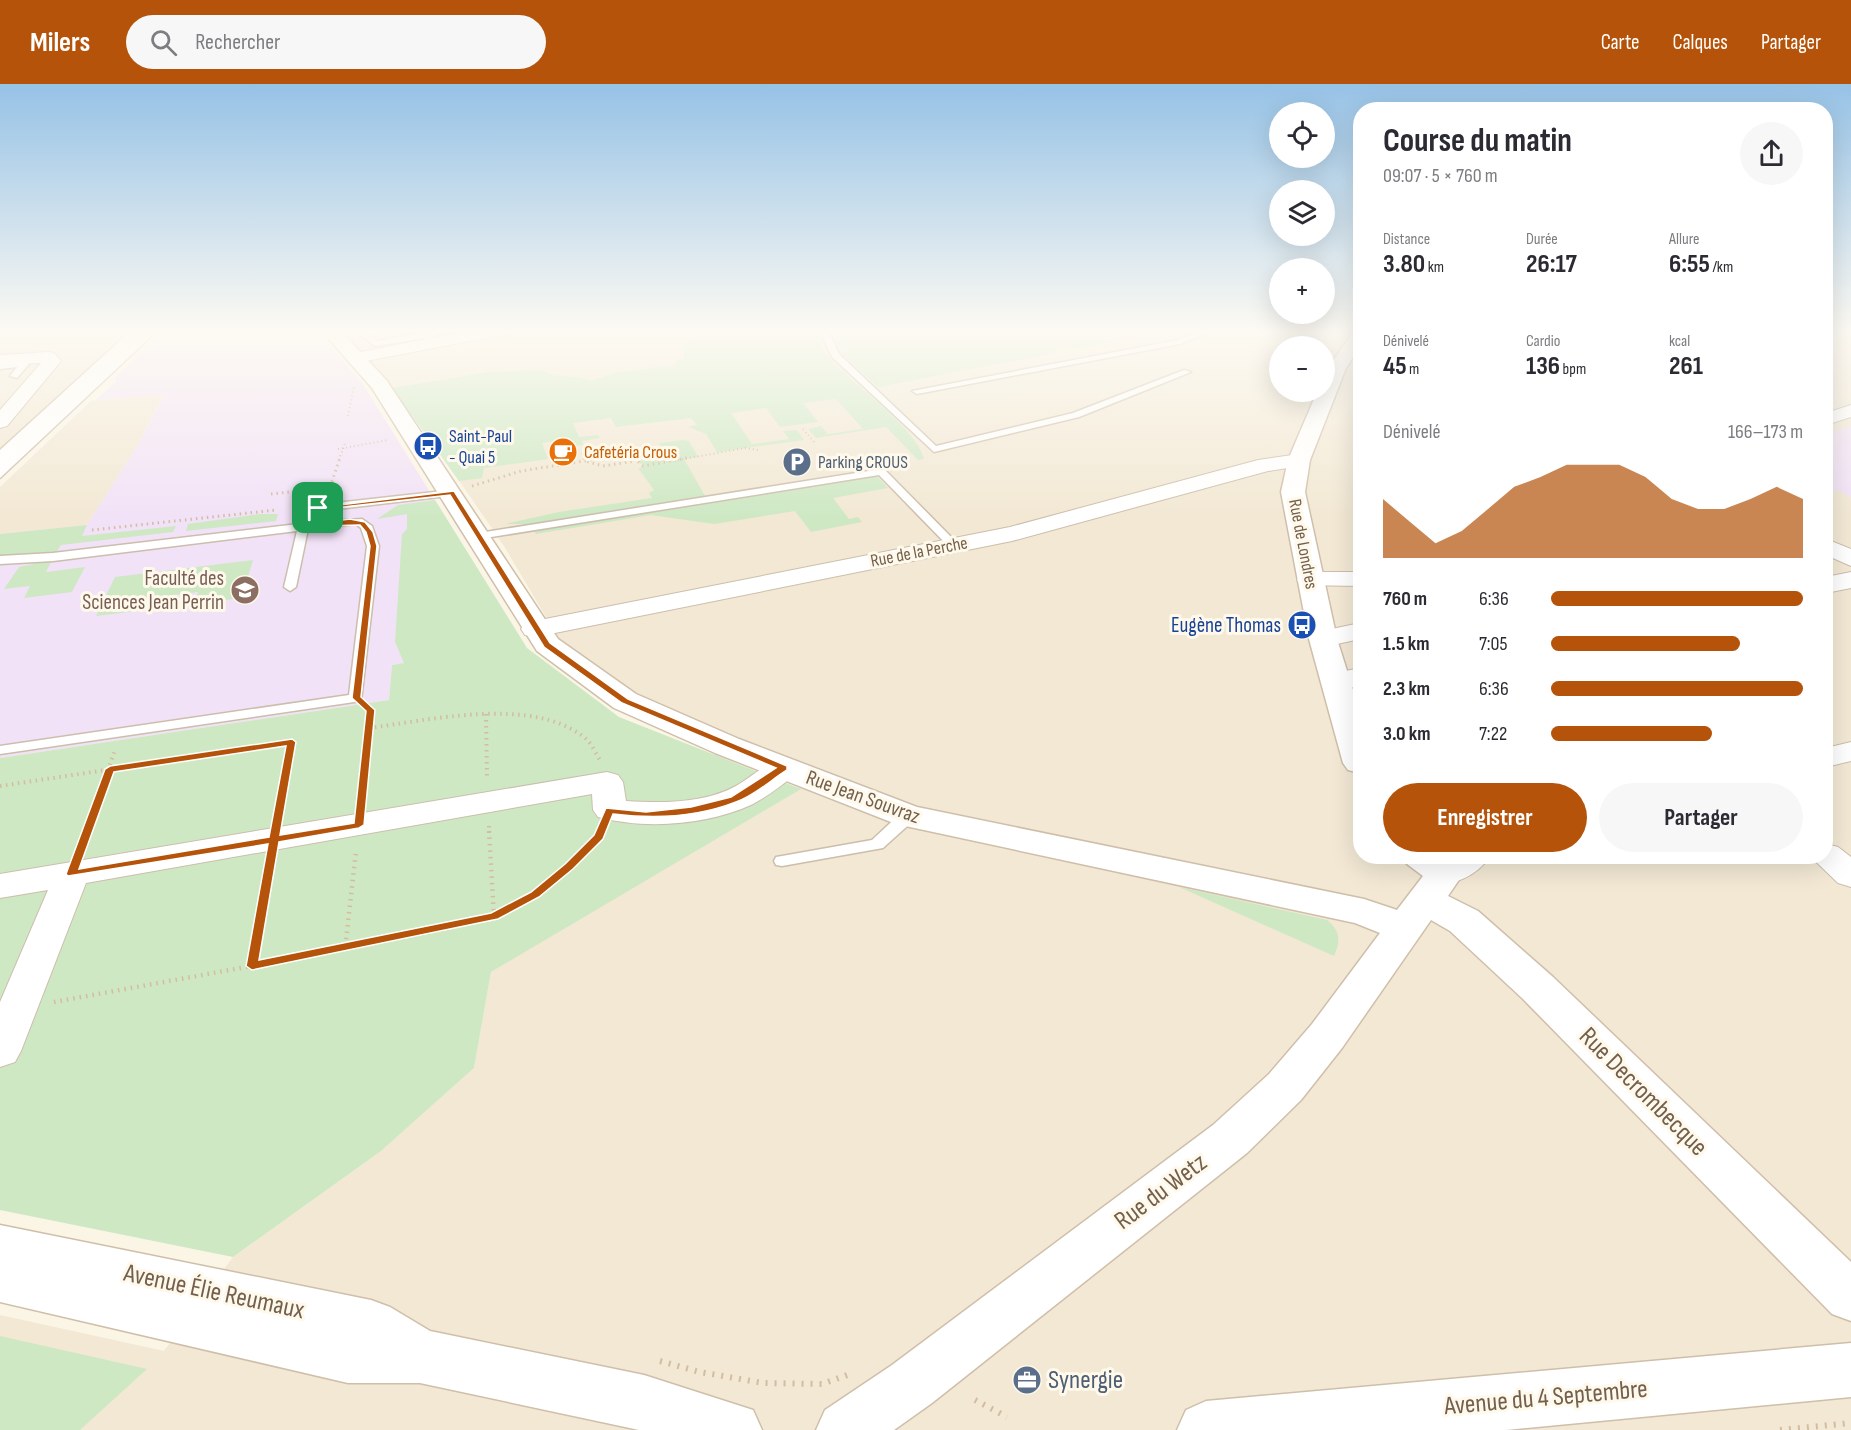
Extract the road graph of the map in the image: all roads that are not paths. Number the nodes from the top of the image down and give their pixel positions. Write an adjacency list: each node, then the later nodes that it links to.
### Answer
1 (26, 392): 10 (street)
2 (77, 392): 12 (main road)
3 (83, 392): 12 (lane)
4 (384, 392): 13 (main road, Rue Jean Souvraz)
5 (874, 392): 6 (lane)
6 (1137, 392)
7 (1327, 392): 11 (main road, Rue de Londres)
8 (1851, 411): 9 (street)
9 (1833, 417)
10 (0, 422)
11 (1299, 460): 18 (street, Rue de la Perche); 23 (main road, Rue de Londres)
12 (0, 465)
13 (452, 493): 14 (lane); 17 (main road, Rue Jean Souvraz)
14 (318, 508): 15 (lane); 16 (lane)
15 (323, 524): 16 (lane); 32 (lane)
16 (303, 527): 21 (lane); 26 (lane)
17 (479, 536): 18 (lane); 27 (main road, Rue Jean Souvraz)
18 (953, 545): 27 (street, Rue de la Perche)
19 (1833, 550): 20 (street)
20 (1851, 559)
21 (0, 560)
22 (1353, 579): 23 (street)
23 (1310, 580): 29 (main road, Rue de Londres)
24 (1851, 580): 25 (street)
25 (1833, 584)
26 (290, 587)
27 (535, 629): 35 (main road, Rue Jean Souvraz)
28 (1353, 633): 29 (street)
29 (1323, 639): 30 (main road, Rue de Londres)
30 (1349, 679): 31 (main road, Rue de Londres)
31 (1353, 709)
32 (0, 750)
33 (1851, 751): 34 (street)
34 (1833, 756)
35 (784, 768): 36 (main road, Rue Jean Souvraz); 39 (street)
36 (908, 816): 37 (lane); 41 (main road, Rue Jean Souvraz)
37 (782, 861)
38 (1833, 861): 40 (street)
39 (72, 874): 42 (street); 43 (street)
40 (1851, 875)
41 (1433, 883): 46 (main road, Rue Decrombecque); 50 (main road, Rue du Wetz)
42 (0, 886)
43 (0, 1051)
44 (0, 1248): 47 (main road, Avenue Élie Reumaux)
45 (0, 1278): 47 (main road, Avenue Élie Reumaux)
46 (1851, 1297)
47 (420, 1356): 49 (main road, Avenue Élie Reumaux)
48 (1851, 1370): 51 (main road, Avenue du 4 Septembre)
49 (733, 1430)
50 (844, 1430)
51 (1206, 1430)

